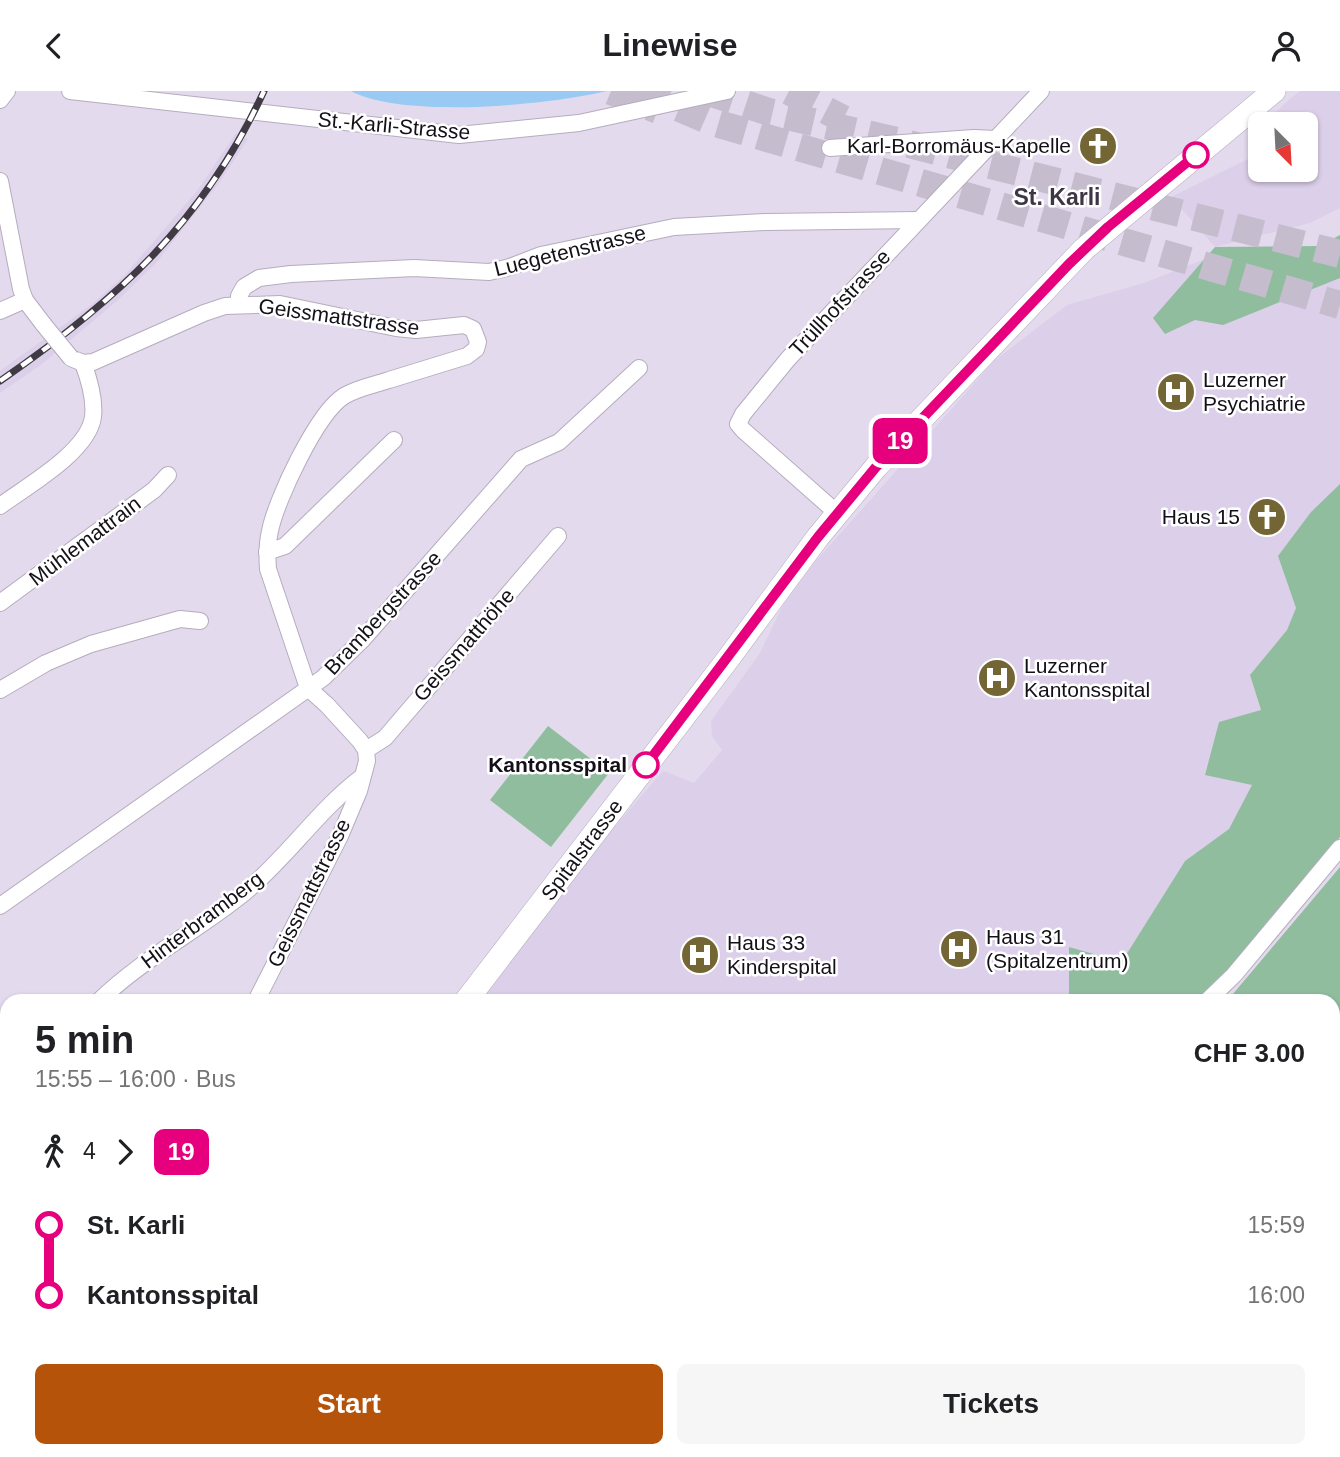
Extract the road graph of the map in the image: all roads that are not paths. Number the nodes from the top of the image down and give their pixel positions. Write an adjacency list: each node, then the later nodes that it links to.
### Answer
1 (7, 91): 7 (street)
2 (70, 91): 6 (street, St.-Karli-Strasse)
3 (727, 91): 6 (street, St.-Karli-Strasse)
4 (1041, 91): 8 (street, Trüllhofstrasse)
5 (1268, 94): 20 (main road, Spitalstrasse)
6 (182, 97)
7 (0, 100)
8 (996, 139): 9 (street); 11 (street, Trüllhofstrasse)
9 (830, 148)
10 (0, 181): 12 (street)
11 (918, 220): 13 (street, Luegetenstrasse); 20 (street, Trüllhofstrasse)
12 (25, 300): 14 (street); 15 (street, bridge)
13 (239, 305): 15 (street, Geissmattstrasse); 22 (street, Geissmattstrasse)
14 (0, 311)
15 (77, 361): 19 (street)
16 (639, 368): 25 (street, Brambergstrasse)
17 (394, 440): 22 (street)
18 (168, 475): 23 (street, Mühlemattrain)
19 (0, 506)
20 (837, 513): 33 (main road, Spitalstrasse)
21 (558, 536): 27 (street, Geissmatthöhe)
22 (267, 552): 25 (street, Geissmattstrasse)
23 (0, 603)
24 (200, 621): 26 (street)
25 (308, 688): 27 (street, Geissmattstrasse); 30 (street, Brambergstrasse)
26 (0, 690)
27 (366, 750): 28 (street, Geissmattstrasse)
28 (362, 777): 31 (street, Hinterbramberg); 32 (street, Geissmattstrasse)
29 (1340, 848): 34 (street)
30 (0, 906)
31 (107, 994)
32 (260, 994)
33 (471, 994)
34 (1214, 994)

